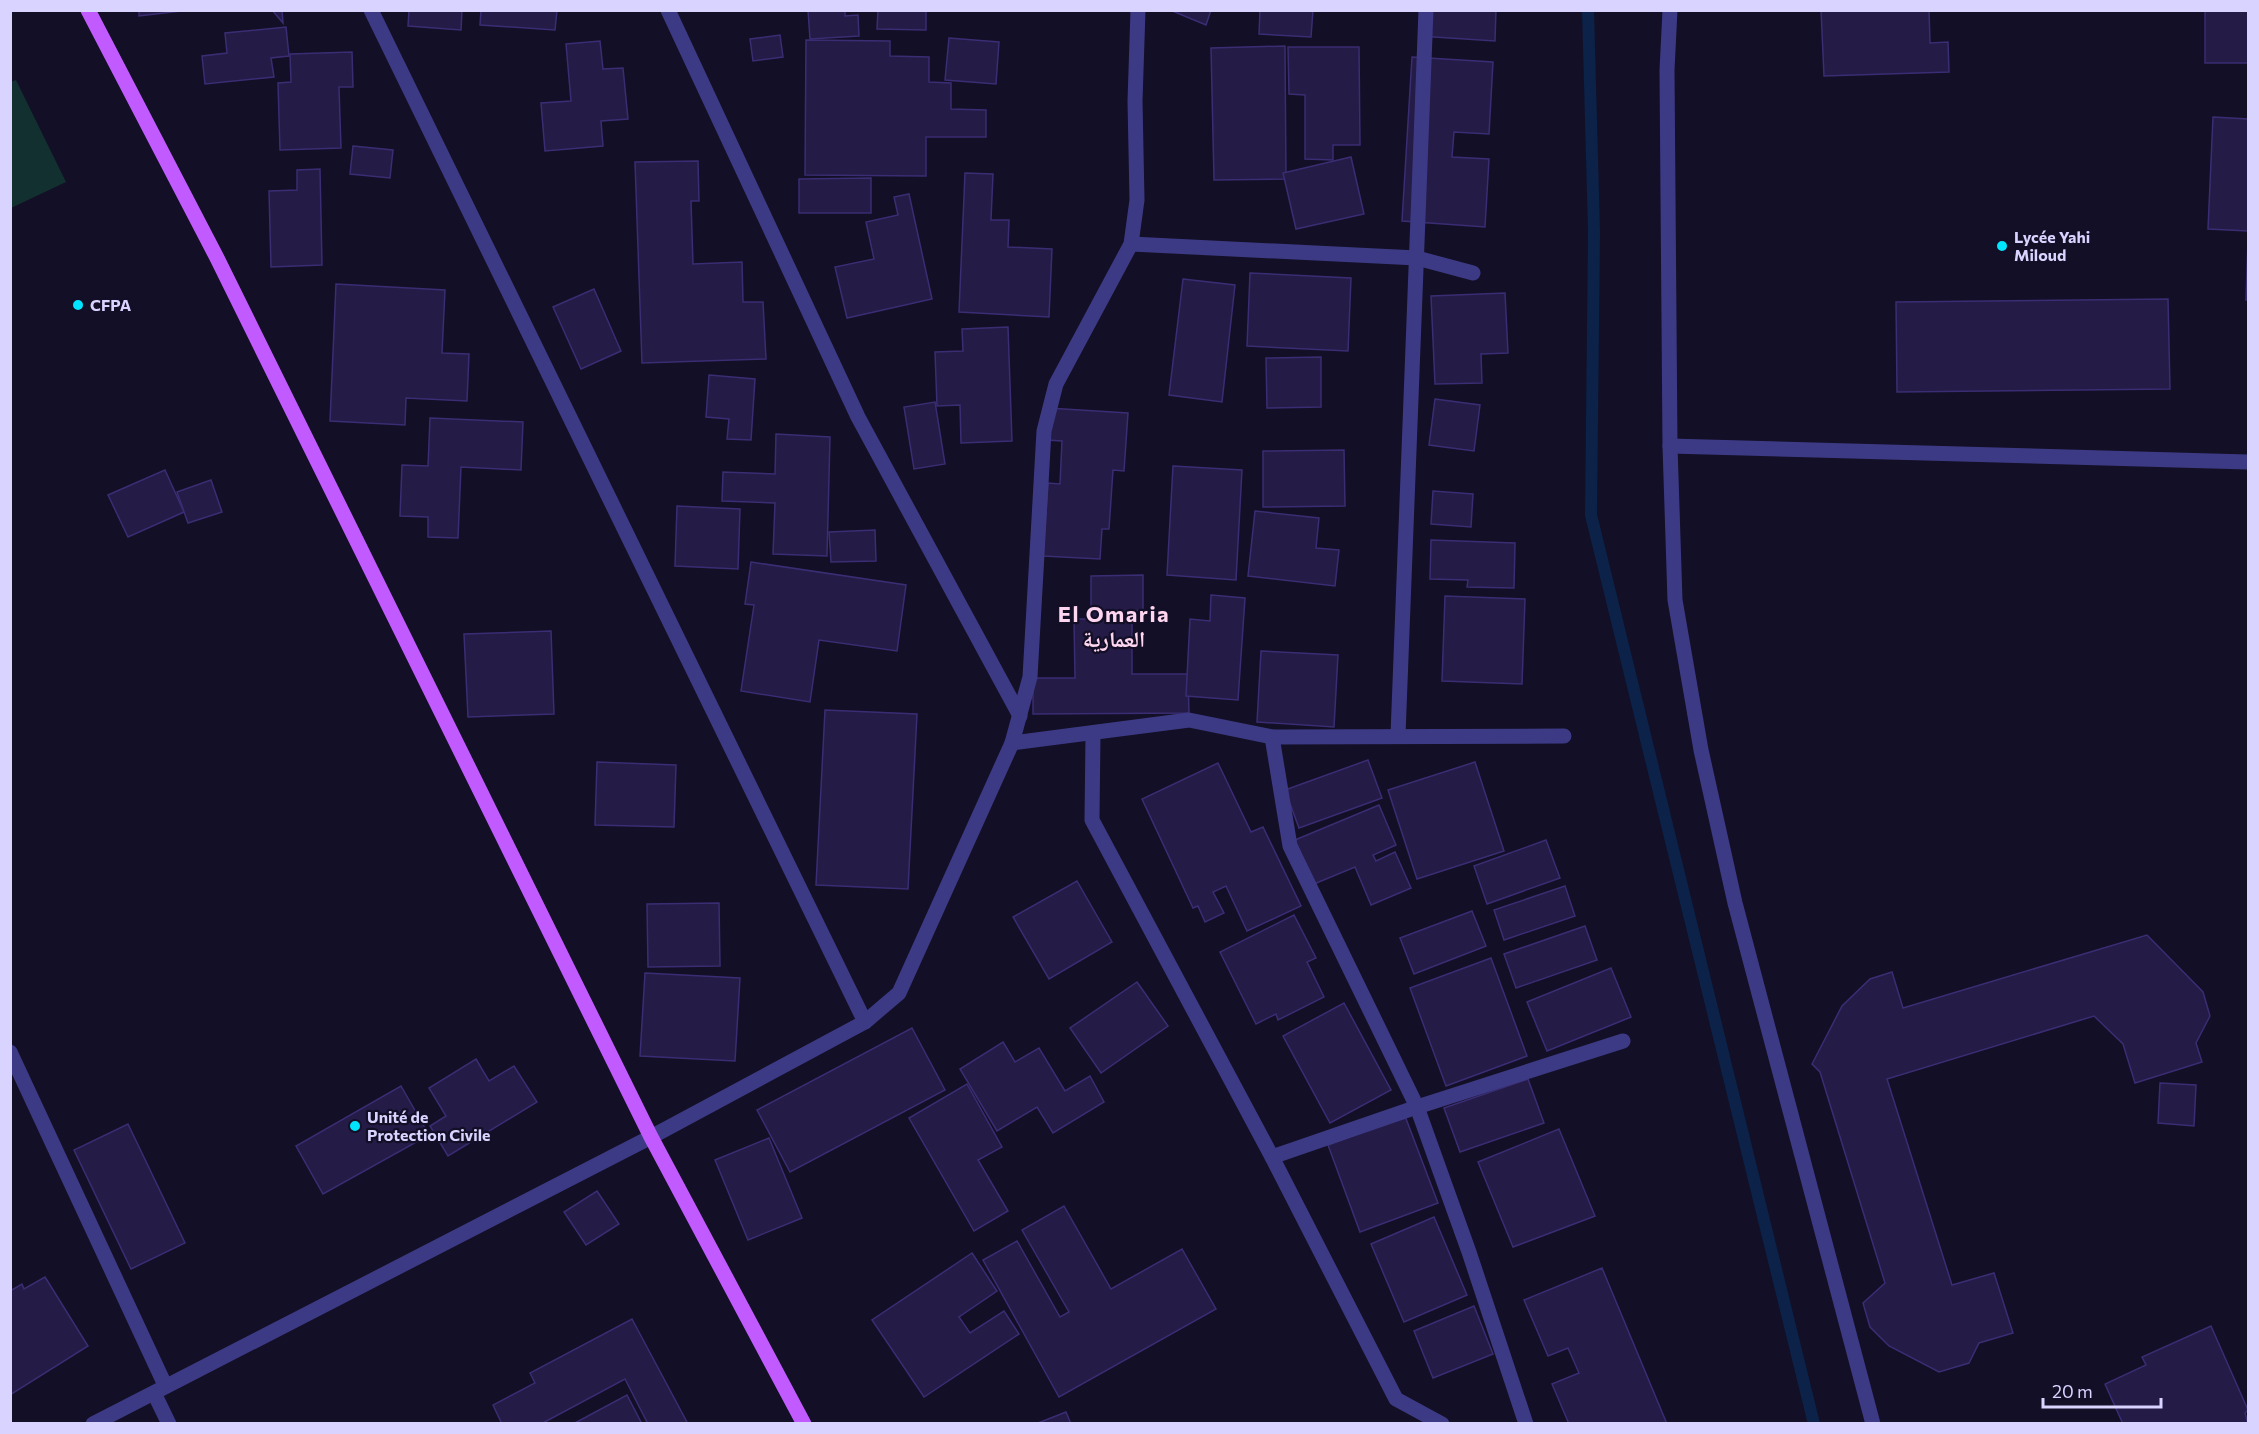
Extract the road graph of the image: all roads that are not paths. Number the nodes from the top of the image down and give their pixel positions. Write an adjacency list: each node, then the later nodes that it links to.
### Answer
1 (88, 10): 22 (main road)
2 (371, 10): 18 (street)
3 (668, 10): 12 (street)
4 (1138, 10): 7 (street)
5 (1426, 10): 8 (street)
6 (1670, 10): 10 (street)
7 (1131, 244): 8 (street); 12 (street)
8 (1417, 258): 9 (street); 14 (street)
9 (1473, 273)
10 (1670, 446): 11 (street); 30 (street)
11 (2248, 462)
12 (1020, 716): 17 (street)
13 (1093, 734): 16 (street); 17 (street); 23 (street)
14 (1398, 735): 15 (street); 16 (street)
15 (1564, 736)
16 (1272, 737): 21 (street)
17 (1012, 743): 18 (street)
18 (865, 1022): 22 (street)
19 (1623, 1041): 21 (street)
20 (10, 1052): 24 (street)
21 (1417, 1107): 23 (street); 29 (street)
22 (651, 1137): 24 (street); 27 (main road)
23 (1272, 1157): 28 (street)
24 (159, 1389): 25 (street); 26 (street)
25 (93, 1424)
26 (169, 1424)
27 (804, 1424)
28 (1442, 1424)
29 (1526, 1424)
30 (1873, 1424)

